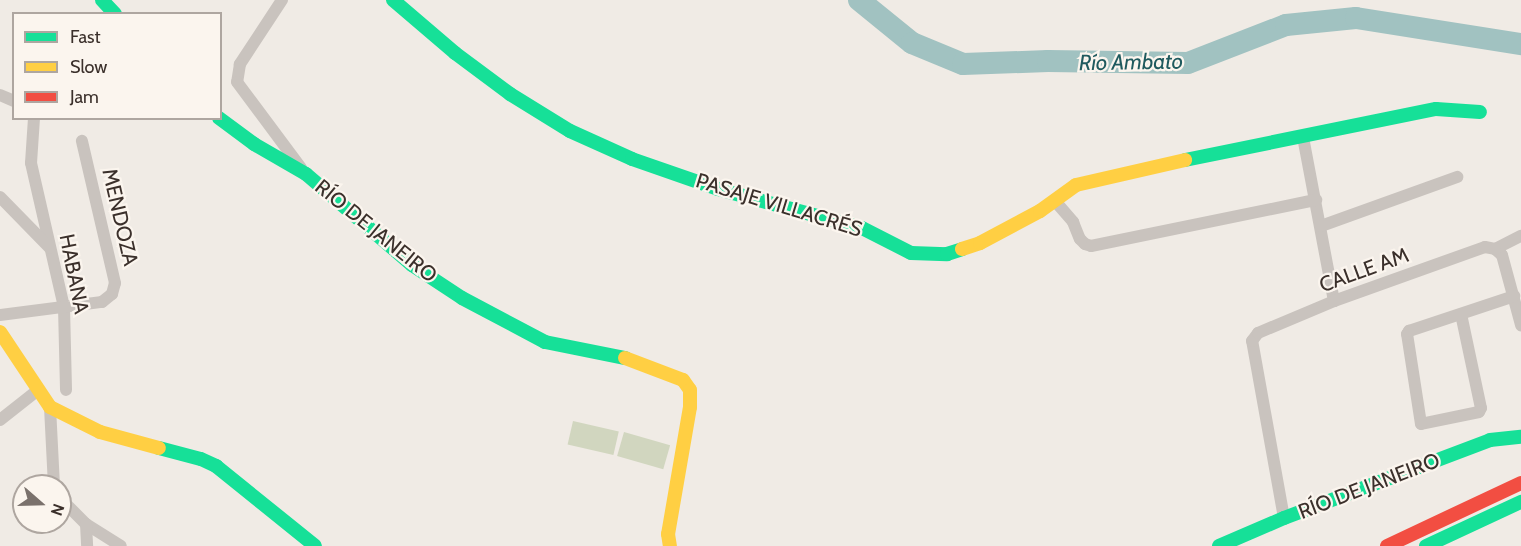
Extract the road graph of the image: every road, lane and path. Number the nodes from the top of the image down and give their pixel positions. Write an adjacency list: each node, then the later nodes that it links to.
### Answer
1 (102, 0): 4 (street)
2 (282, 0): 10 (street)
3 (393, 0): 14 (street, PASAJE VILLACRÉS)
4 (112, 12)
5 (1480, 112): 8 (street, PASAJE VILLACRÉS)
6 (34, 120): 17 (street, HABANA)
7 (222, 120): 10 (street, RÍO DE JANEIRO)
8 (1303, 137): 13 (street); 14 (street, PASAJE VILLACRÉS)
9 (82, 141): 21 (street, MENDOZA)
10 (306, 174): 40 (street, RÍO DE JANEIRO)
11 (1457, 177): 15 (street)
12 (0, 197): 17 (street)
13 (1316, 200): 14 (street); 15 (street)
14 (1055, 201)
15 (1321, 226): 20 (street)
16 (1521, 236): 18 (street, CALLE AM)
17 (50, 248): 21 (street, HABANA)
18 (1495, 249): 19 (street); 20 (street, CALLE AM)
19 (1514, 296): 22 (street); 24 (street)
20 (1334, 301): 35 (street, CALLE AM)
21 (64, 307): 23 (street, MENDOZA); 27 (street, HABANA)
22 (1461, 314): 22 (street)
23 (0, 315)
24 (1521, 325)
25 (0, 332): 26 (street)
26 (38, 390): 28 (street); 29 (street)
27 (66, 390)
28 (50, 407): 31 (street); 39 (street)
29 (0, 420)
30 (1521, 437): 35 (street, RÍO DE JANEIRO)
31 (53, 474)
32 (1521, 483): 42 (street)
33 (1521, 502): 43 (street)
34 (72, 510): 36 (street)
35 (1284, 518): 41 (street, RÍO DE JANEIRO)
36 (86, 524): 37 (street); 38 (street)
37 (87, 546)
38 (121, 546)
39 (315, 546)
40 (670, 546)
41 (1219, 546)
42 (1388, 546)
43 (1426, 546)

